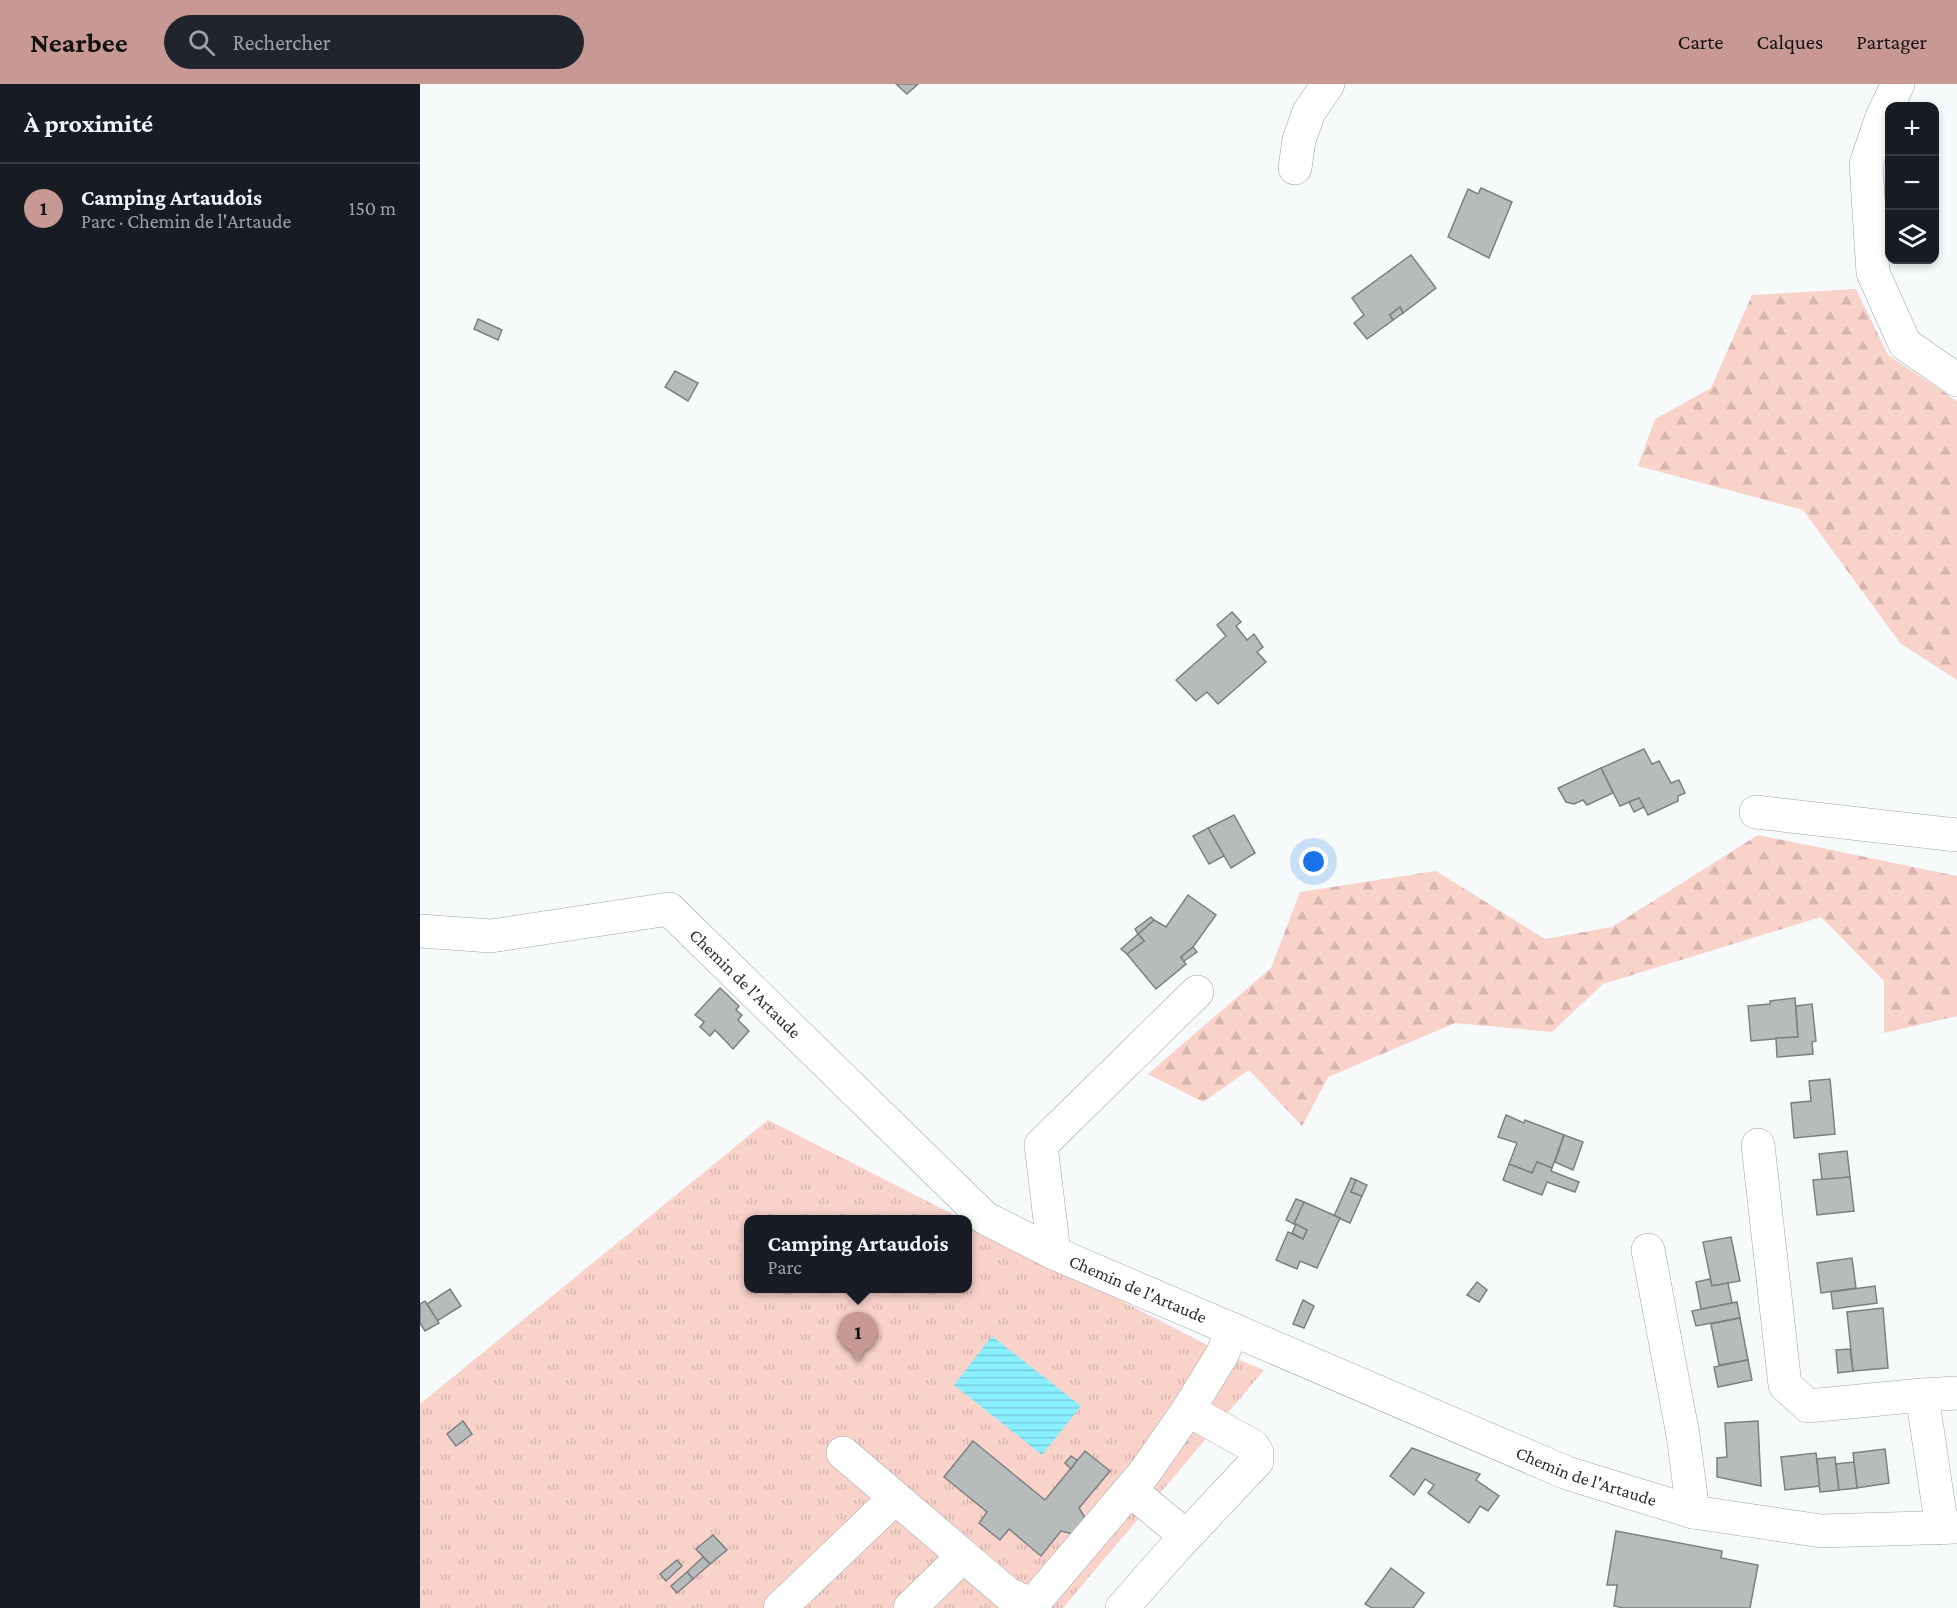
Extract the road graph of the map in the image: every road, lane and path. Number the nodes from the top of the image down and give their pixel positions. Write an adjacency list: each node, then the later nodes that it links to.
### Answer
1 (1328, 84): 3 (street)
2 (1898, 84): 4 (street)
3 (1295, 168)
4 (1957, 380)
5 (1756, 812): 6 (street)
6 (1957, 835)
7 (420, 931): 11 (street, Chemin de l'Artaude)
8 (1197, 992): 11 (street)
9 (1758, 1145): 14 (street)
10 (1647, 1250): 19 (street)
11 (1054, 1253): 12 (street, Chemin de l'Artaude)
12 (1233, 1329): 15 (street); 19 (street, Chemin de l'Artaude)
13 (1957, 1393): 14 (street)
14 (1922, 1395): 20 (street)
15 (1188, 1410): 17 (street); 21 (street)
16 (843, 1453): 18 (street)
17 (1130, 1490): 21 (street); 22 (street)
18 (895, 1498): 22 (street); 23 (street)
19 (1693, 1512): 20 (street, Chemin de l'Artaude)
20 (1950, 1528)
21 (1186, 1536): 25 (street)
22 (963, 1556): 24 (street)
23 (780, 1608)
24 (910, 1608)
25 (1122, 1608)

